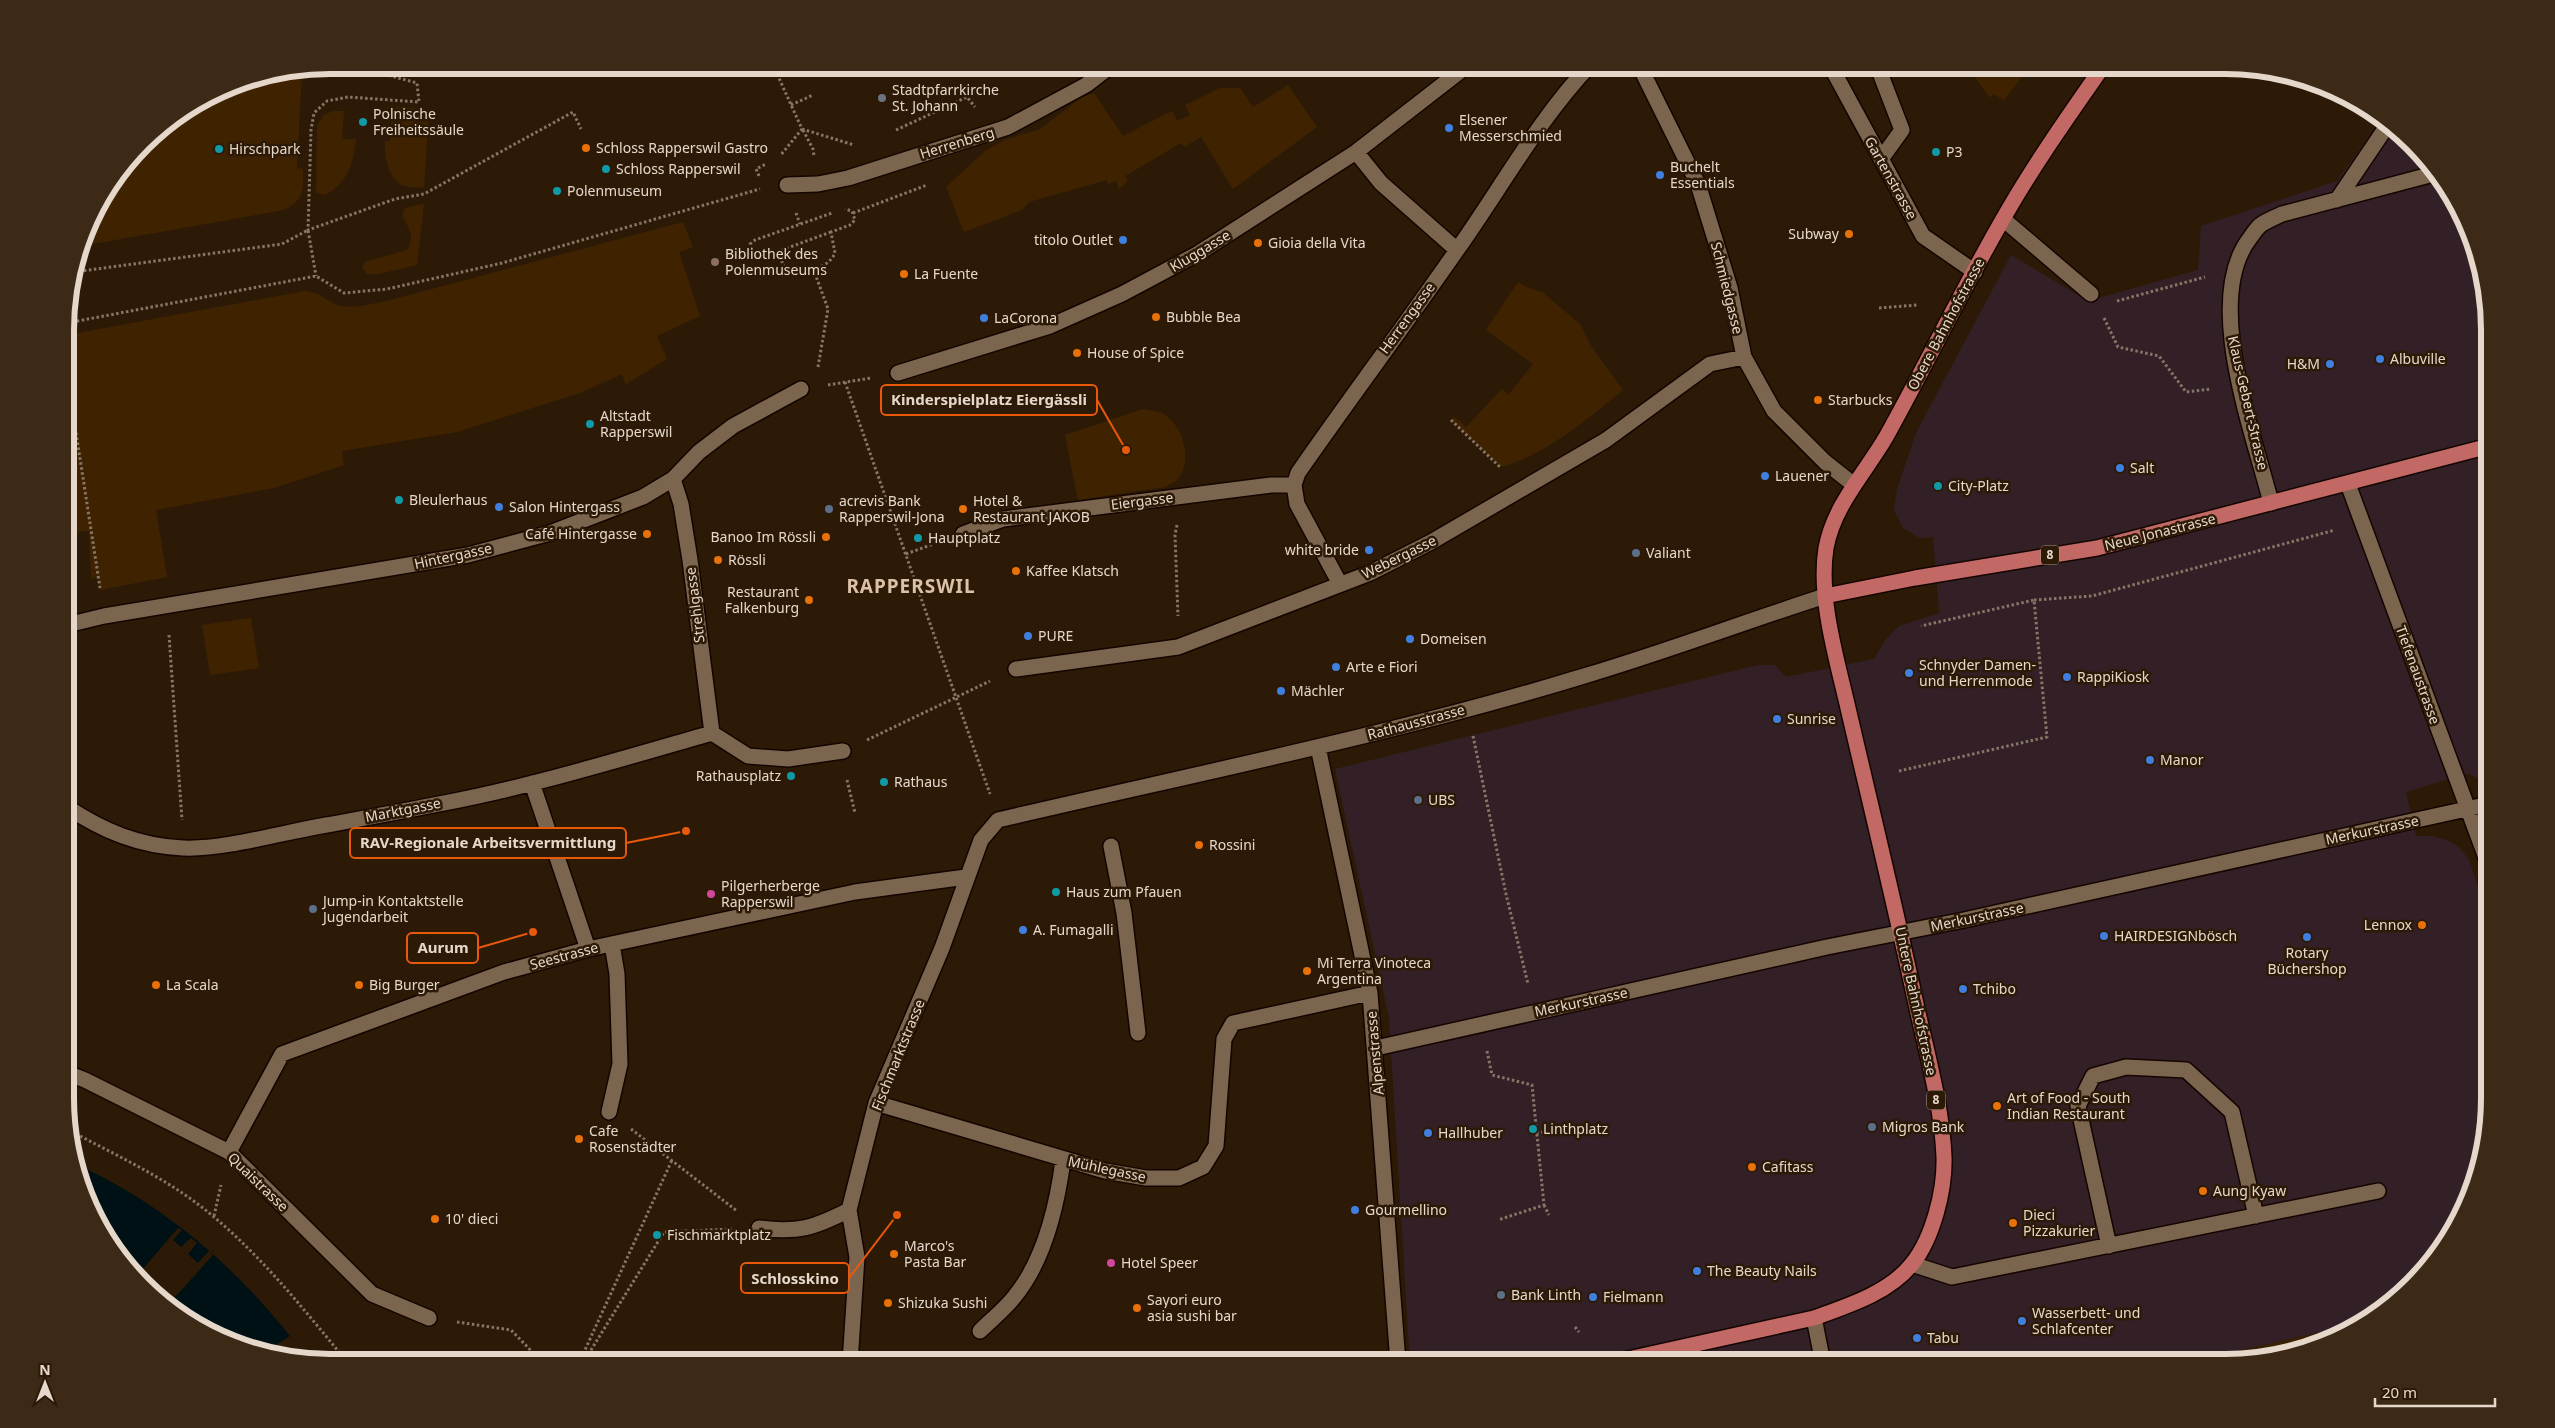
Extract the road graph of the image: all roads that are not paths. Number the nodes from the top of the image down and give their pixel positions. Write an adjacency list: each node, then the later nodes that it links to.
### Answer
1 (1100, 74): 12 (street, Herrenberg)
2 (1456, 74): 9 (street, Kluggasse)
3 (1582, 74): 15 (street, Herrengasse)
4 (1643, 74): 18 (street, Schmiedgasse)
5 (1835, 74): 10 (street, Gartenstrasse)
6 (1880, 74): 10 (street)
7 (2098, 74): 14 (main road, Obere Bahnhofstrasse)
8 (2384, 130): 13 (street)
9 (1356, 152): 15 (street); 19 (street, Kluggasse)
10 (1881, 159): 16 (street, Gartenstrasse)
11 (2429, 175): 13 (street, Klaus-Gebert-Strasse)
12 (787, 185)
13 (2337, 200): 26 (street, Klaus-Gebert-Strasse)
14 (2003, 219): 16 (main road, Obere Bahnhofstrasse); 17 (street)
15 (1457, 250): 24 (street, Herrengasse)
16 (1975, 272): 25 (main road, Obere Bahnhofstrasse)
17 (2095, 300)
18 (1744, 357): 25 (street, Schmiedgasse); 28 (street, Webergasse)
19 (898, 373)
20 (800, 389): 22 (street, Hintergasse)
21 (2481, 448): 23 (main road, Neue Jonastrasse / 8)
22 (673, 478): 30 (street, Hintergasse); 32 (street, Strehlgasse)
23 (2348, 484): 26 (main road, Neue Jonastrasse / 8); 37 (street, Tiefenaustrasse)
24 (1294, 485): 27 (street, Eiergasse); 28 (street)
25 (1854, 485): 29 (main road, Obere Bahnhofstrasse)
26 (2272, 503): 29 (main road, Neue Jonastrasse / 8)
27 (963, 534)
28 (1340, 584): 31 (street, Webergasse)
29 (1825, 596): 33 (street, Rathausstrasse); 43 (main road, Untere Bahnhofstrasse / 8)
30 (74, 623)
31 (1016, 669)
32 (712, 733): 34 (street); 35 (street, Marktgasse)
33 (1318, 747): 39 (street, Rathausstrasse); 46 (street, Alpenstrasse)
34 (843, 751)
35 (532, 783): 38 (street, Marktgasse); 45 (street)
36 (2481, 806): 37 (street, Merkurstrasse)
37 (2468, 808): 40 (street, Tiefenaustrasse); 43 (street, Merkurstrasse)
38 (74, 812)
39 (998, 820): 42 (street, Fischmarktstrasse)
40 (2481, 844)
41 (1110, 846): 47 (street)
42 (966, 877): 44 (street, Seestrasse); 50 (street, Fischmarktstrasse)
43 (1901, 933): 48 (street, Merkurstrasse); 59 (main road, Untere Bahnhofstrasse / 8)
44 (612, 944): 45 (street, Seestrasse); 51 (street)
45 (588, 949): 52 (street, Seestrasse)
46 (1370, 993): 48 (street, Alpenstrasse); 53 (street, Mühlegasse)
47 (1138, 1033)
48 (1376, 1048): 64 (street, Alpenstrasse)
49 (74, 1076): 52 (street, Quaistrasse)
50 (876, 1102): 53 (street, Mühlegasse); 55 (street, Fischmarktstrasse)
51 (609, 1112)
52 (229, 1152): 60 (street, Quaistrasse)
53 (1063, 1160): 62 (street)
54 (2378, 1191): 56 (street)
55 (849, 1210): 57 (street); 63 (street, Fischmarktstrasse)
56 (2256, 1216): 58 (street); 58 (street)
57 (759, 1228)
58 (2109, 1246): 59 (street)
59 (1912, 1264): 61 (main road, Untere Bahnhofstrasse / 8)
60 (429, 1318)
61 (1814, 1318): 65 (main road, Untere Bahnhofstrasse / 8); 66 (street)
62 (980, 1331)
63 (851, 1354)
64 (1397, 1354)
65 (1651, 1354)
66 (1821, 1354)

